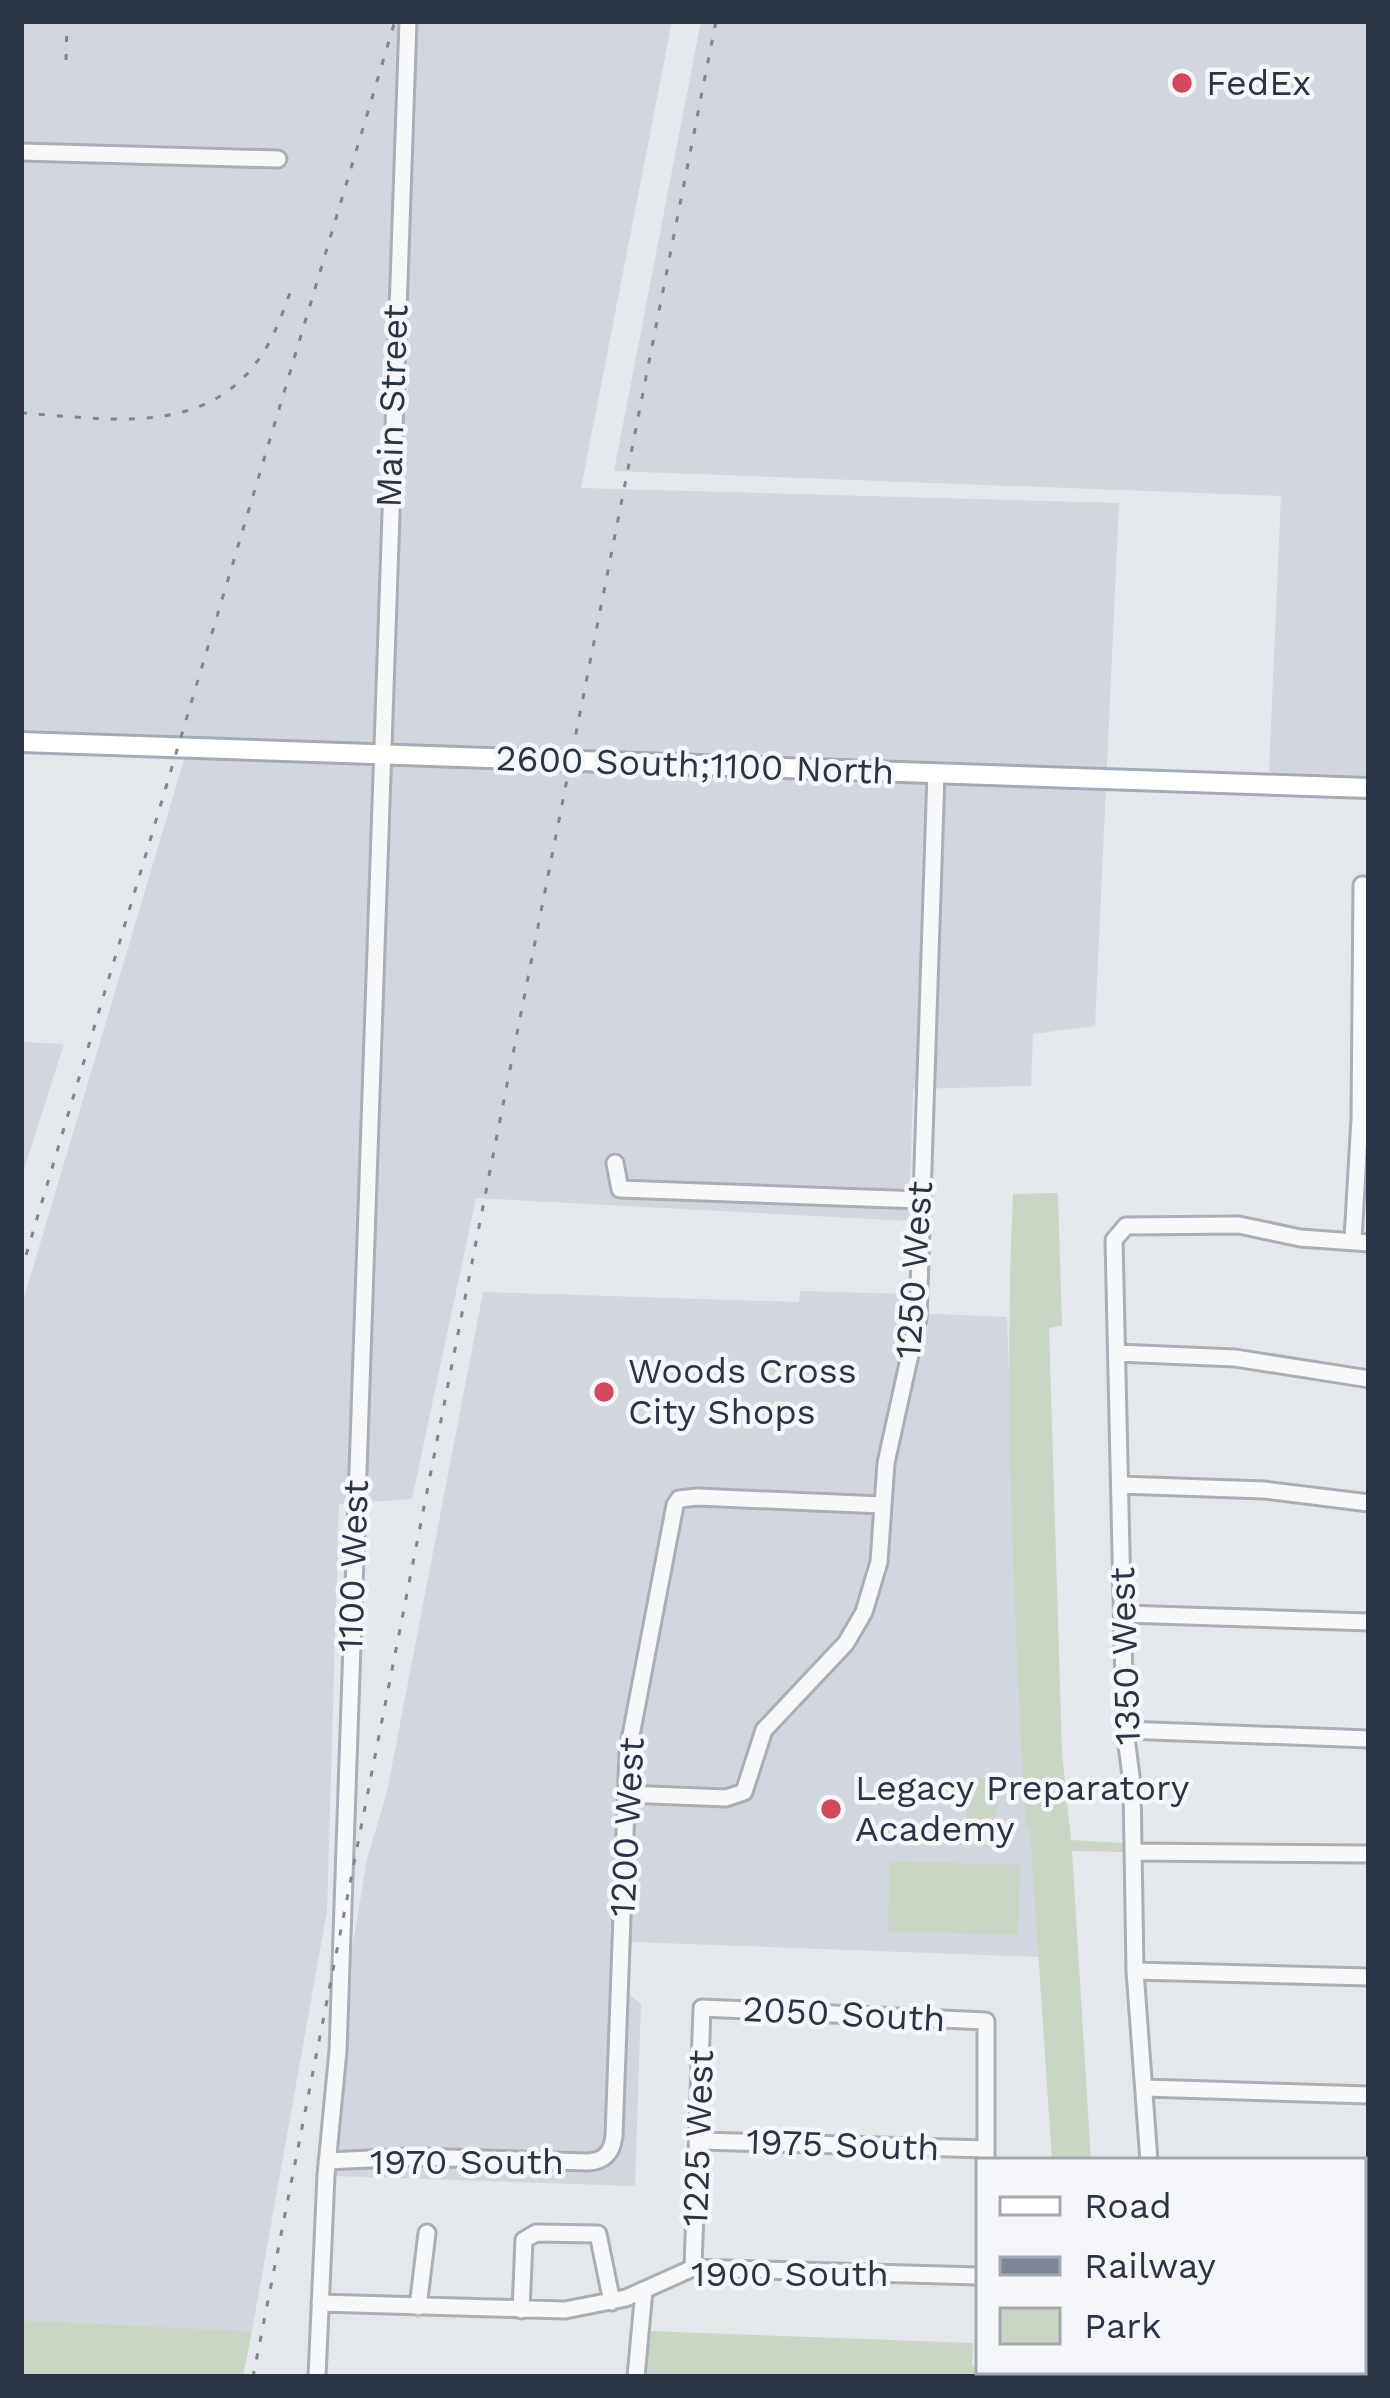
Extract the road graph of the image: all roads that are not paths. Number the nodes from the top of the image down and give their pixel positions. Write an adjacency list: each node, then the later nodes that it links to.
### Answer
1 (405, 21): 5 (street, Main Street)
2 (21, 152): 3 (street)
3 (278, 159)
4 (21, 742): 5 (main road, 2600 South;1100 North)
5 (380, 755): 6 (main road, 2600 South;1100 North); 35 (street, 1100 West)
6 (936, 773): 7 (main road, 2600 South;1100 North); 12 (street, 1250 West)
7 (1369, 788)
8 (1366, 886): 9 (street)
9 (1365, 1004): 10 (street)
10 (1364, 1119): 13 (street)
11 (616, 1163): 12 (street)
12 (921, 1200): 18 (street, 1250 West)
13 (1361, 1241): 14 (street, 1350 West)
14 (1117, 1353): 15 (street); 16 (street, 1350 West)
15 (1369, 1379)
16 (1120, 1485): 17 (street); 19 (street, 1350 West)
17 (1369, 1503)
18 (882, 1505): 23 (street, 1250 West); 23 (street, 1200 West)
19 (1123, 1614): 20 (street); 21 (street, 1350 West)
20 (1369, 1622)
21 (1125, 1730): 22 (street); 24 (street, 1350 West)
22 (1369, 1739)
23 (626, 1794): 33 (street, 1200 West)
24 (1133, 1852): 25 (street); 26 (street, 1350 West)
25 (1369, 1854)
26 (1135, 1971): 27 (street); 29 (street, 1350 West)
27 (1369, 1977)
28 (703, 2008): 31 (street, 1225 West); 32 (street, 2050 South)
29 (1145, 2088): 30 (street); 34 (street, 1350 West)
30 (1369, 2095)
31 (700, 2141): 32 (street, 1975 South); 37 (street, 1225 West)
32 (986, 2155)
33 (606, 2157): 35 (street, 1970 South)
34 (1149, 2158)
35 (327, 2161): 40 (street, 1100 West)
36 (427, 2233): 42 (street)
37 (693, 2268): 38 (street, 1900 South); 39 (street, 1900 South)
38 (976, 2276)
39 (644, 2290): 41 (street, 1900 South); 45 (street)
40 (320, 2302): 42 (street, 1900 South); 44 (street, 1100 West)
41 (612, 2302): 43 (street, 1900 South); 43 (street)
42 (418, 2307): 43 (street, 1900 South)
43 (521, 2310)
44 (317, 2377)
45 (636, 2377)

